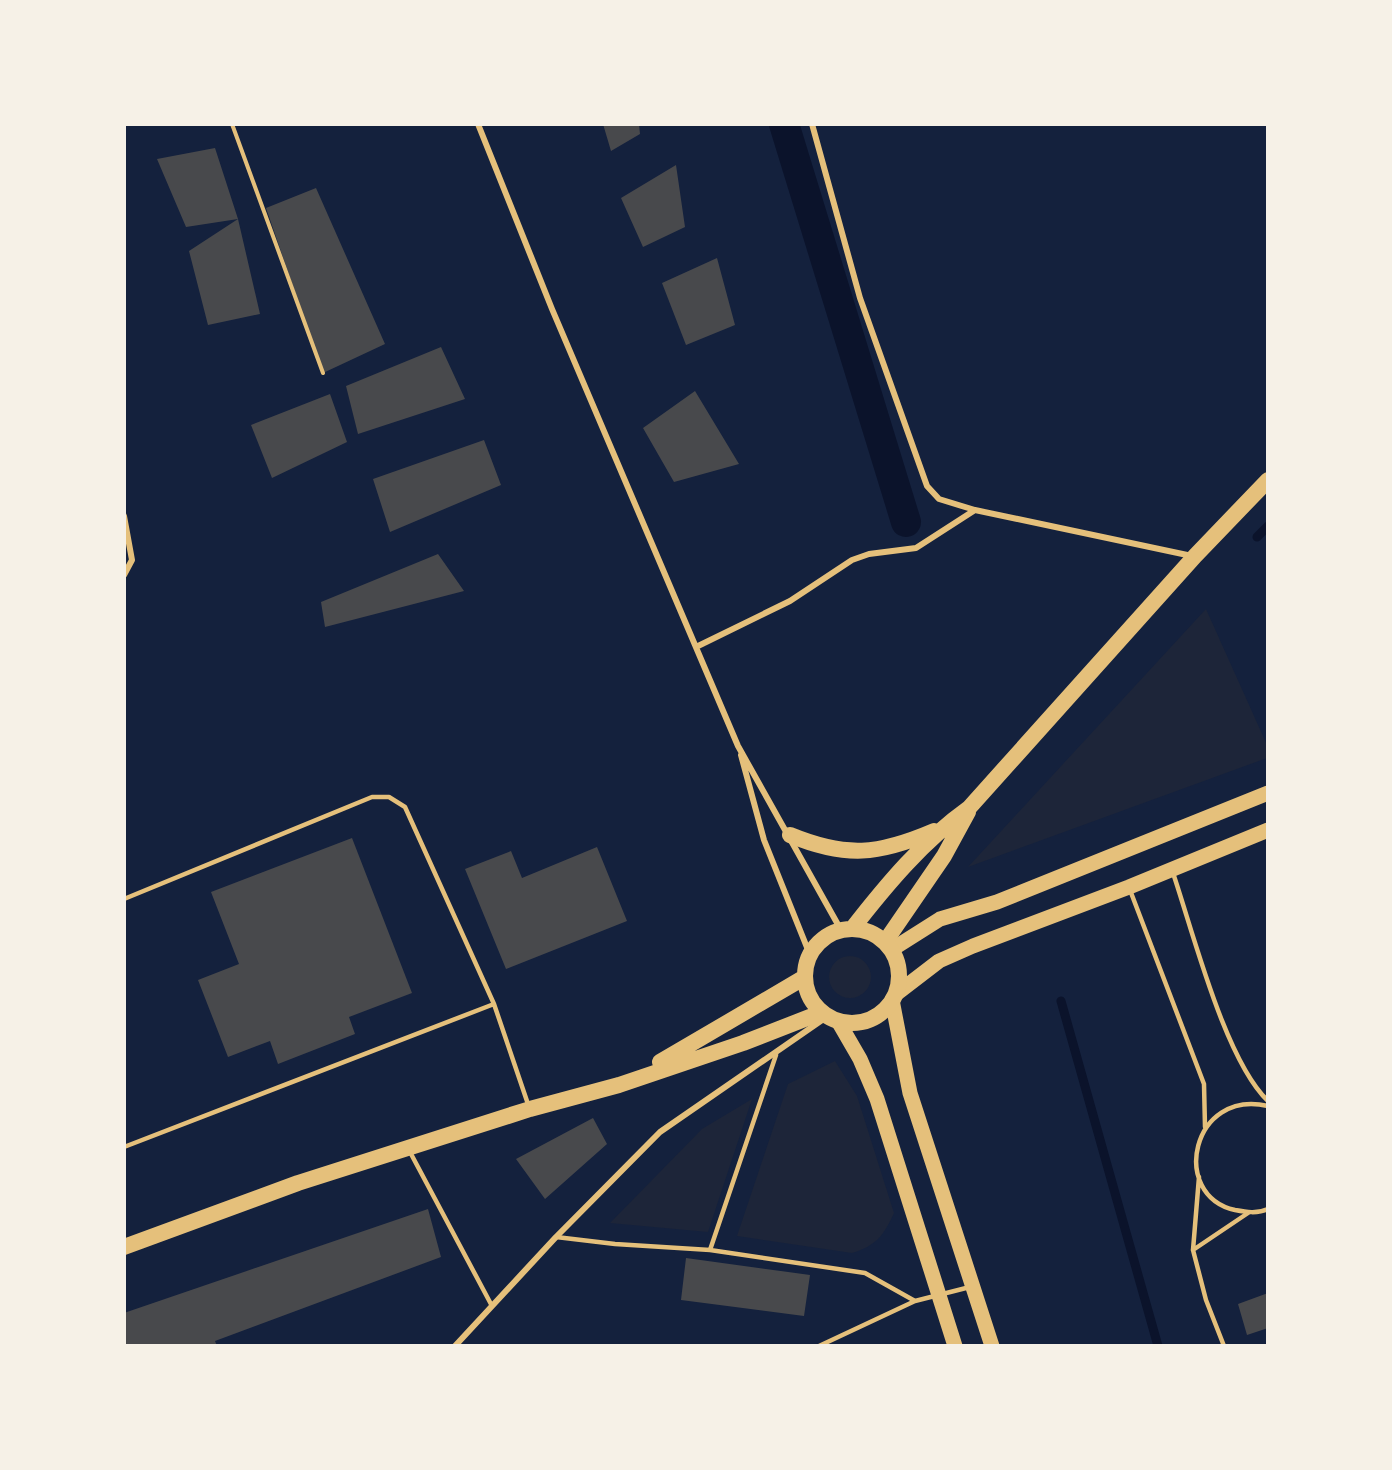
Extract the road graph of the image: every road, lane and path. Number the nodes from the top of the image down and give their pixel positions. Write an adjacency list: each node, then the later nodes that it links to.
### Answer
1 (232, 124): 4 (path)
2 (478, 124): 10 (street)
3 (812, 124): 6 (street)
4 (323, 373)
5 (1268, 480): 8 (highway)
6 (975, 510): 8 (street); 10 (street)
7 (124, 516): 9 (street)
8 (1195, 556): 13 (highway)
9 (124, 575)
10 (696, 647): 11 (street)
11 (738, 746): 16 (street); 22 (street)
12 (1268, 793): 21 (main road)
13 (969, 808): 14 (highway); 21 (highway)
14 (940, 829): 16 (highway); 20 (highway)
15 (1268, 830): 17 (main road)
16 (790, 835): 20 (street)
17 (1171, 868): 18 (main road); 29 (lane)
18 (1130, 887): 24 (main road); 31 (lane)
19 (124, 899): 25 (lane)
20 (846, 930): 21 (highway); 22 (highway)
21 (888, 946): 24 (highway)
22 (810, 955): 23 (highway)
23 (805, 977): 26 (highway); 28 (highway)
24 (894, 997): 26 (highway); 41 (main road)
25 (494, 1004): 30 (lane); 32 (lane)
26 (828, 1017): 27 (street); 28 (highway); 42 (main road)
27 (776, 1055): 37 (street); 39 (lane)
28 (619, 1084): 30 (highway)
29 (1268, 1104): 31 (lane)
30 (530, 1109): 33 (highway)
31 (1205, 1127): 34 (lane)
32 (124, 1147)
33 (408, 1150): 38 (highway); 44 (lane)
34 (1199, 1177): 36 (lane); 40 (lane)
35 (1268, 1209): 36 (lane)
36 (1249, 1213): 40 (lane)
37 (556, 1237): 39 (lane); 44 (street)
38 (124, 1247)
39 (710, 1250): 43 (lane)
40 (1193, 1250): 49 (lane)
41 (973, 1287): 42 (lane); 48 (main road)
42 (938, 1294): 43 (lane); 47 (main road)
43 (915, 1301): 46 (lane)
44 (492, 1306): 45 (street)
45 (455, 1346)
46 (819, 1346)
47 (955, 1346)
48 (992, 1346)
49 (1224, 1346)

